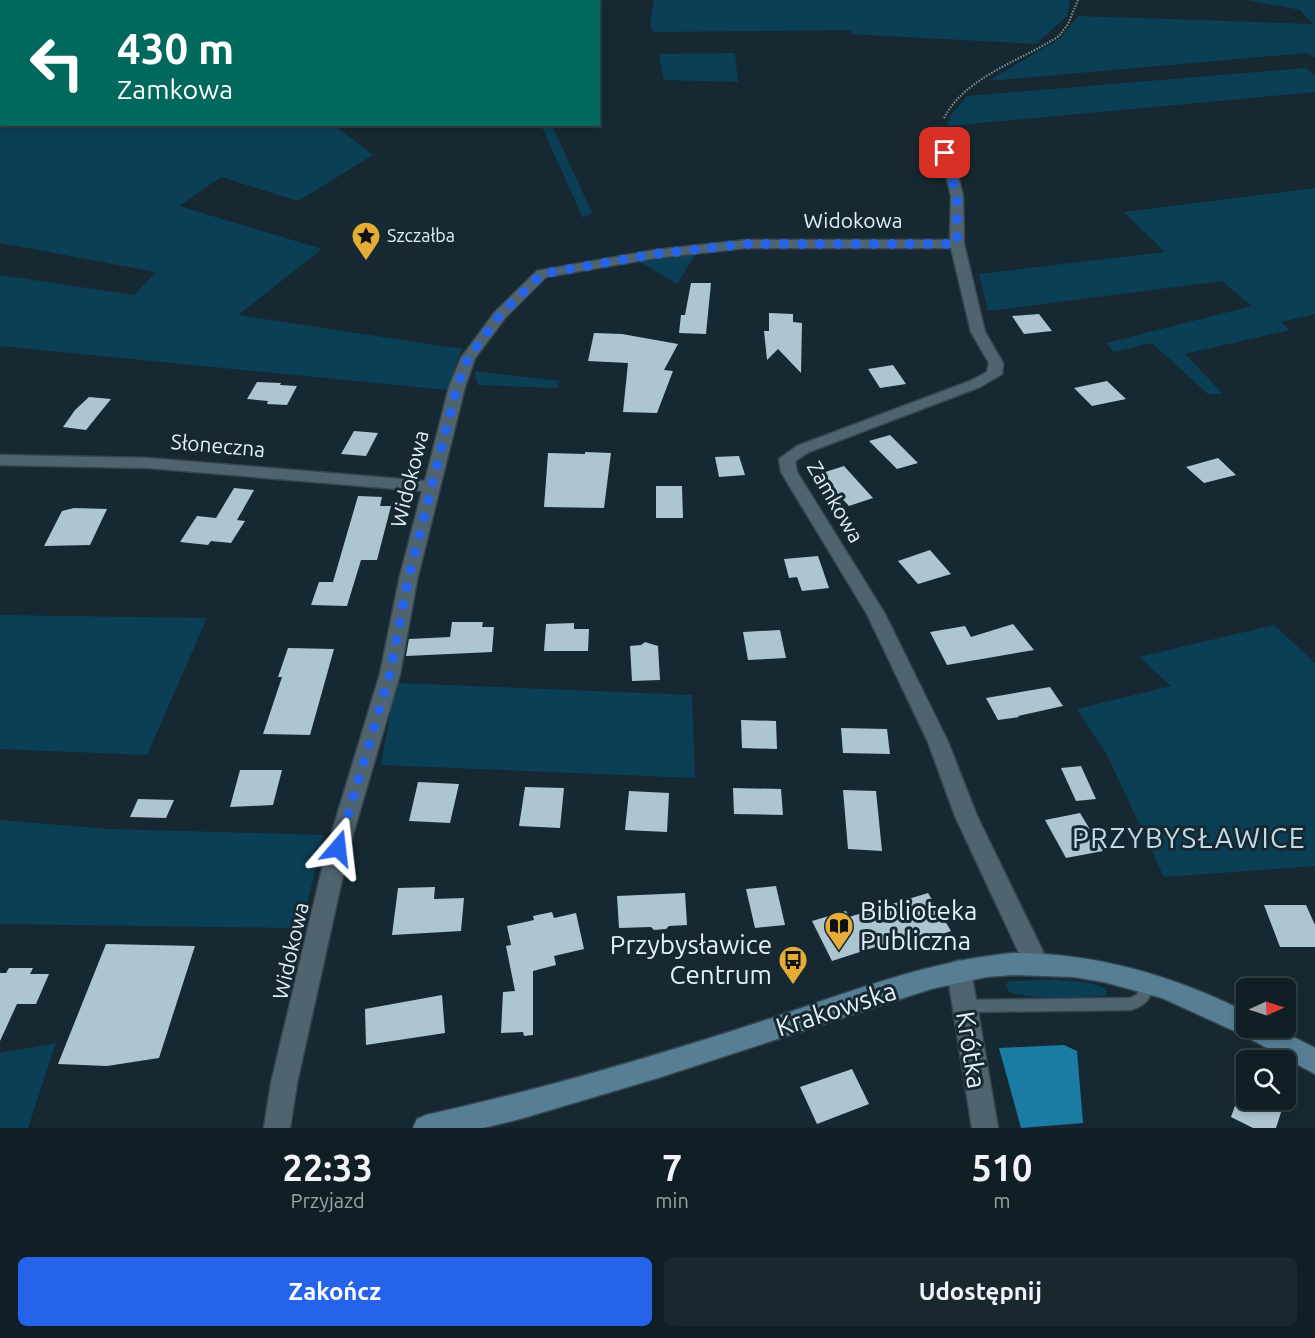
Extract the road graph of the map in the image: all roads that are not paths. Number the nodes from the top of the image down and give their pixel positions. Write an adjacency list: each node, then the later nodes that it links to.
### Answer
1 (941, 131): 2 (street, Zamkowa)
2 (957, 244): 4 (street, Widokowa); 5 (street, Zamkowa)
3 (0, 460): 4 (street, Słoneczna)
4 (431, 487): 12 (street, Widokowa)
5 (1037, 964): 6 (main road, Krakowska); 7 (main road, Krakowska)
6 (959, 971): 8 (street, Krótka); 13 (main road, Krakowska)
7 (1147, 981): 8 (lane); 9 (main road, Krakowska)
8 (964, 1006): 14 (street, Krótka)
9 (1236, 1019)
10 (1271, 1038): 11 (main road)
11 (1315, 1062)
12 (277, 1128)
13 (426, 1128)
14 (985, 1128)

